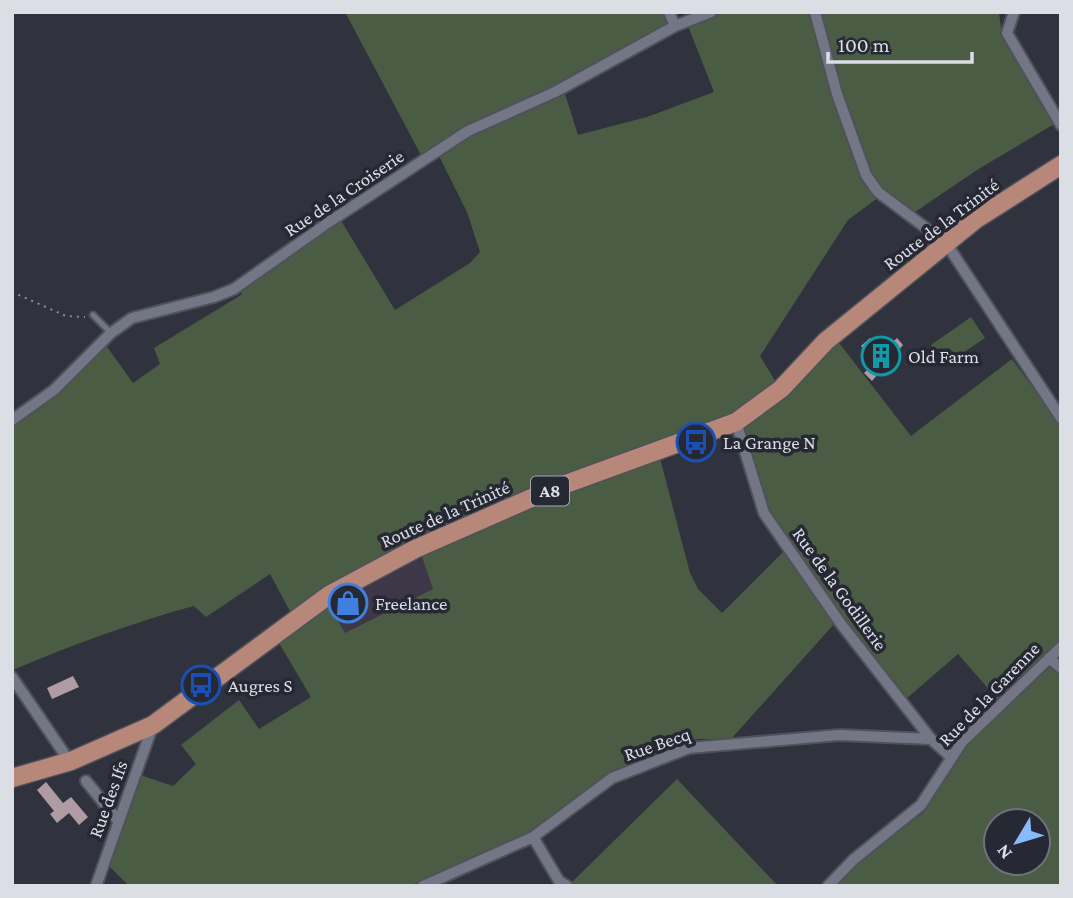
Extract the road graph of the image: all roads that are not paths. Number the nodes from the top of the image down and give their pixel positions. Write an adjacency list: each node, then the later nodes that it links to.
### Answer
1 (669, 12): 5 (street)
2 (711, 12): 5 (street, Rue de la Croiserie)
3 (815, 12): 8 (street)
4 (1014, 12): 6 (street)
5 (674, 26): 10 (street, Rue de la Croiserie)
6 (1061, 125)
7 (1061, 165): 8 (main road, Route de la Trinité / A8)
8 (946, 243): 11 (street); 13 (main road, Route de la Trinité / A8)
9 (93, 315): 10 (lane)
10 (111, 333): 12 (street, Rue de la Croiserie)
11 (1061, 418)
12 (12, 420)
13 (736, 422): 18 (main road, Route de la Trinité / A8); 19 (street, Rue de la Godillerie)
14 (1061, 647): 15 (street, Rue de la Garenne)
15 (1049, 658): 16 (street); 20 (street, Rue de la Garenne)
16 (1061, 668)
17 (12, 677): 21 (street)
18 (153, 725): 21 (main road, Route de la Trinité / A8); 24 (street, Rue des Ifs)
19 (931, 739): 20 (street, Rue de la Godillerie); 25 (street, Rue Becq)
20 (951, 757): 29 (street, Rue de la Garenne)
21 (70, 762): 22 (main road, Route de la Trinité / A8)
22 (12, 778)
23 (86, 781): 24 (street)
24 (119, 822): 26 (street, Rue des Ifs)
25 (533, 837): 27 (street, Rue Becq); 28 (street)
26 (96, 886)
27 (423, 886)
28 (567, 886)
29 (828, 886)

